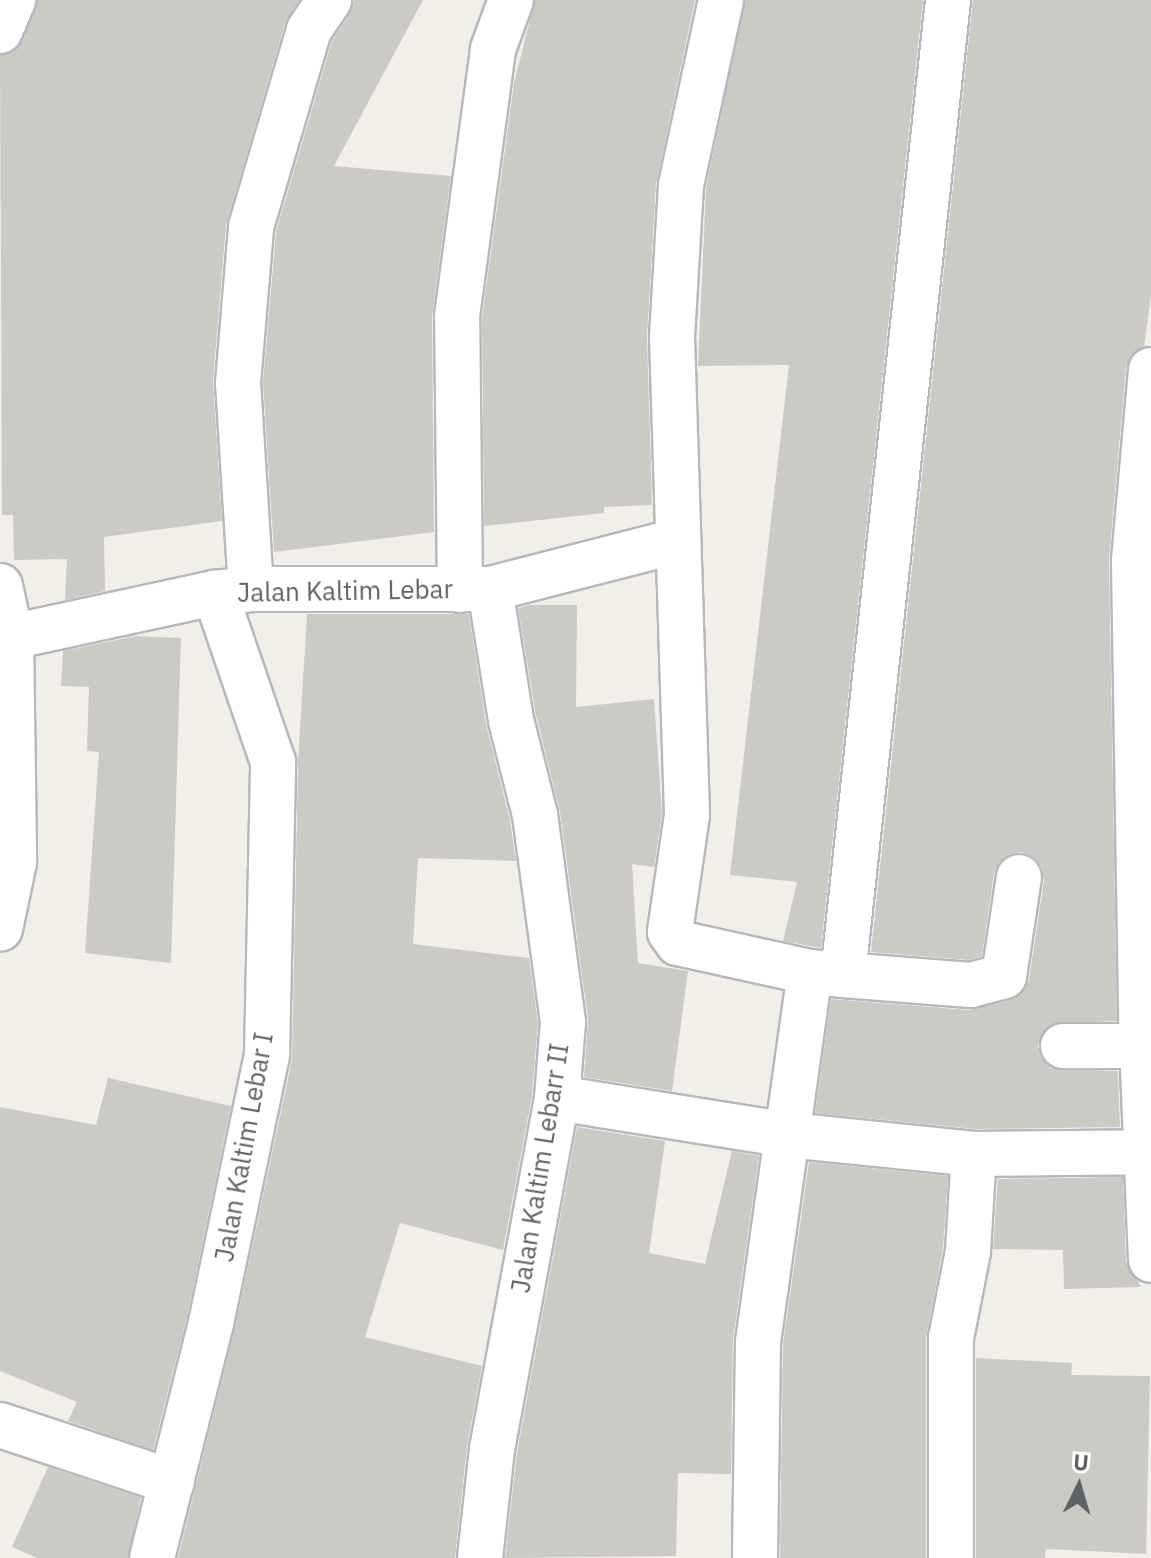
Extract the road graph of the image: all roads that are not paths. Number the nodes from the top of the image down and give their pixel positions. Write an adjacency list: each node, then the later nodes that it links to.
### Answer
1 (13, 0): 6 (street)
2 (329, 0): 11 (street, Jalan Kaltim Lebar I)
3 (511, 0): 10 (street, Jalan Kaltim Lebarr II)
4 (721, 0): 8 (street)
5 (948, 0): 15 (street)
6 (0, 31)
7 (1151, 370): 17 (street)
8 (677, 541): 10 (street, Jalan Kaltim Lebar); 15 (street)
9 (0, 586): 12 (street)
10 (475, 589): 11 (street, Jalan Kaltim Lebar); 18 (street, Jalan Kaltim Lebarr II)
11 (233, 591): 12 (street, Jalan Kaltim Lebar); 24 (street, Jalan Kaltim Lebar I)
12 (11, 637): 14 (street)
13 (1019, 877): 15 (street)
14 (0, 929)
15 (827, 973): 19 (street)
16 (1063, 1046): 17 (street)
17 (1146, 1046): 20 (street)
18 (557, 1098): 19 (street); 26 (street, Jalan Kaltim Lebarr II)
19 (788, 1135): 21 (street); 27 (street)
20 (1148, 1152): 21 (street); 22 (street)
21 (974, 1154): 28 (street)
22 (1151, 1260)
23 (0, 1425): 24 (street)
24 (172, 1482): 25 (street, Jalan Kaltim Lebar I)
25 (152, 1558)
26 (480, 1558)
27 (755, 1558)
28 (951, 1558)

